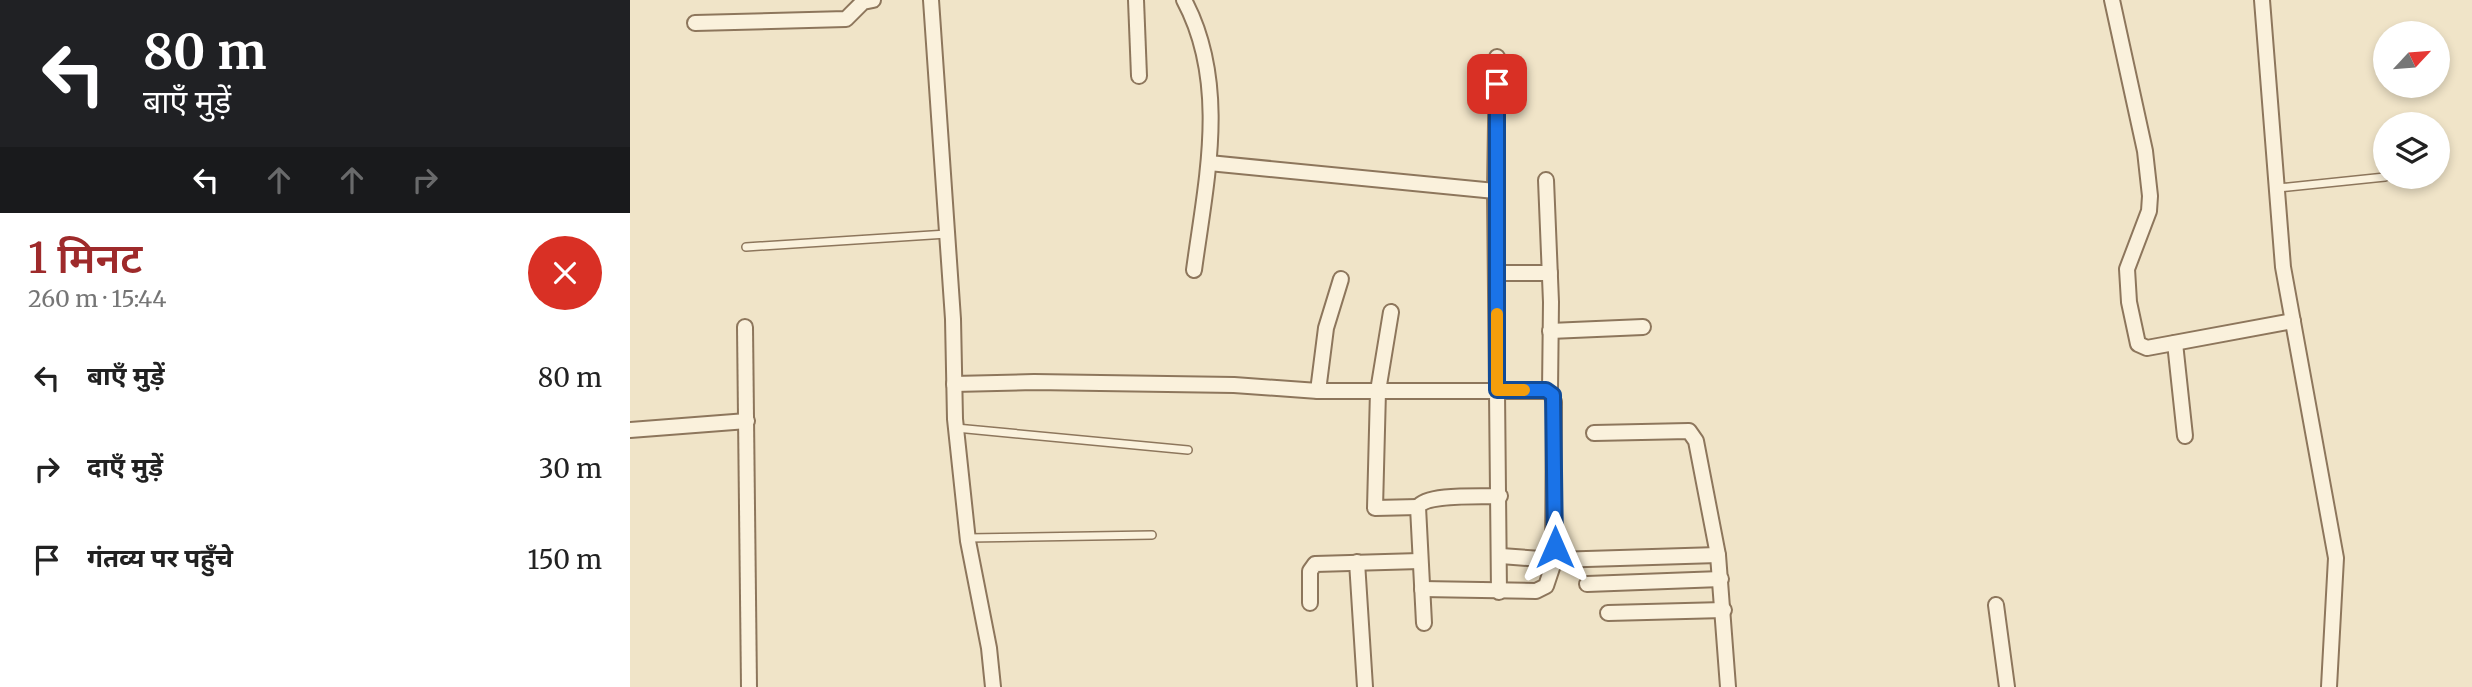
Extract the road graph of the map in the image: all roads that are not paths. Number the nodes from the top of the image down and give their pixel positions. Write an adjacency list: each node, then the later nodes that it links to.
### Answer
1 (873, 0): 7 (street)
2 (931, 0): 15 (street)
3 (1136, 0): 9 (street)
4 (1184, 0): 10 (street)
5 (2112, 0): 26 (street)
6 (2262, 0): 13 (street)
7 (695, 23)
8 (1497, 57): 14 (street)
9 (1139, 76)
10 (1209, 163): 14 (street); 17 (street)
11 (2373, 178): 13 (lane)
12 (1546, 180): 19 (street)
13 (2278, 188): 22 (street)
14 (1495, 191): 18 (street)
15 (948, 234): 16 (lane); 27 (street)
16 (746, 247)
17 (1194, 270)
18 (1496, 273): 19 (street); 28 (street)
19 (1550, 273): 25 (street)
20 (1341, 279): 29 (street)
21 (1391, 312): 30 (street)
22 (2293, 321): 26 (street); 61 (street)
23 (744, 327): 32 (street)
24 (1643, 327): 25 (street)
25 (1550, 331): 31 (street)
26 (2175, 343): 36 (street)
27 (954, 383): 29 (street); 33 (street)
28 (1497, 390): 30 (street); 31 (street); 38 (street)
29 (1318, 391): 30 (street)
30 (1378, 391): 39 (street)
31 (1550, 391): 45 (street)
32 (747, 421): 34 (street); 56 (street)
33 (956, 428): 37 (lane); 41 (street)
34 (630, 430)
35 (1594, 433): 42 (street)
36 (2185, 436)
37 (1188, 450)
38 (1500, 496): 39 (street); 43 (street)
39 (1418, 508): 44 (street)
40 (1152, 535): 41 (lane)
41 (968, 537): 57 (street)
42 (1718, 555): 45 (street); 47 (street)
43 (1501, 556): 45 (street); 50 (street)
44 (1420, 561): 46 (street); 49 (street)
45 (1554, 561): 50 (street)
46 (1357, 562): 51 (street); 58 (street)
47 (1721, 579): 48 (street); 53 (street)
48 (1587, 584)
49 (1422, 589): 50 (street); 55 (street)
50 (1499, 592)
51 (1310, 603)
52 (1996, 605): 60 (street)
53 (1724, 610): 54 (street); 59 (street)
54 (1608, 613)
55 (1424, 623)
56 (749, 687)
57 (993, 687)
58 (1364, 687)
59 (1728, 687)
60 (2007, 687)
61 (2324, 687)

